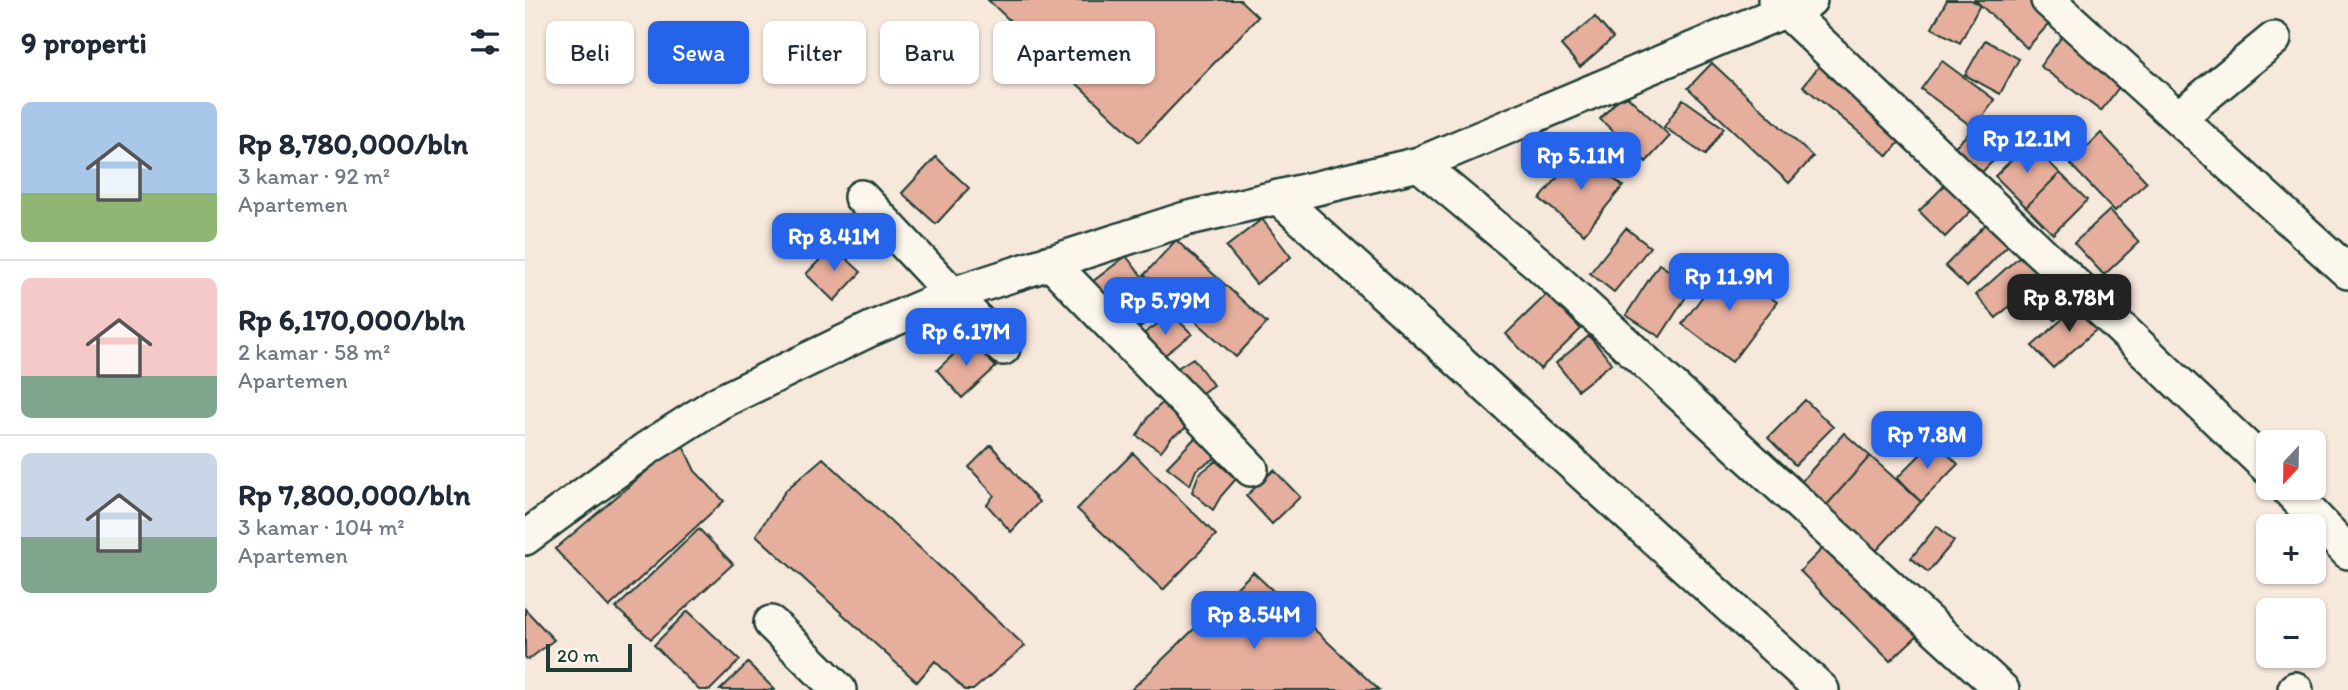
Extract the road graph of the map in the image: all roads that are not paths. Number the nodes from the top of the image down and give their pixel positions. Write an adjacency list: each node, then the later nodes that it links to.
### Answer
1 (2049, 0): 4 (street)
2 (1790, 3): 5 (street); 12 (street)
3 (2274, 39): 4 (street)
4 (2179, 117): 9 (street)
5 (1419, 163): 6 (street); 20 (street)
6 (1278, 197): 8 (street); 19 (street)
7 (861, 198): 10 (street)
8 (1050, 262): 10 (street); 13 (street)
9 (2348, 272)
10 (953, 294): 11 (street); 15 (street)
11 (1003, 348)
12 (2256, 456)
13 (1251, 469)
14 (2298, 500): 16 (street)
15 (525, 538)
16 (2348, 552)
17 (771, 623): 18 (street)
18 (839, 690)
19 (1822, 690)
20 (2001, 690)

